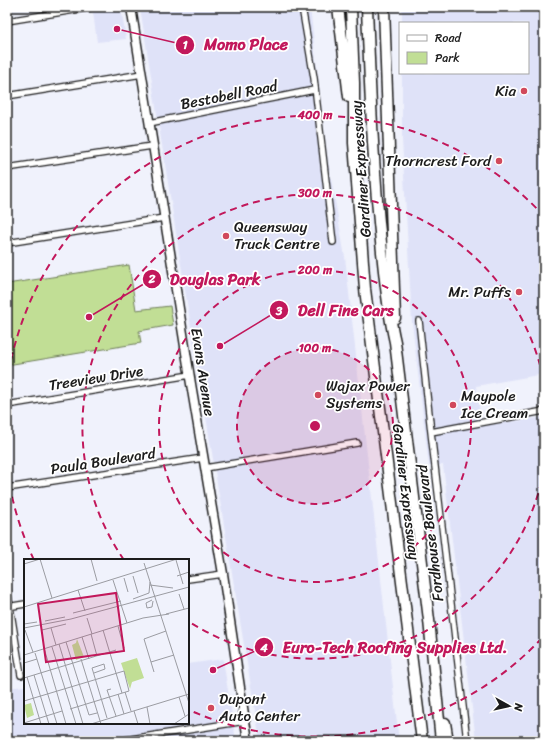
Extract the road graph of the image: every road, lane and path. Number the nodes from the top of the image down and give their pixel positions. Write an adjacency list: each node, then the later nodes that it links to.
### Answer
1 (93, 7): 8 (street)
2 (131, 7): 9 (main road, Evans Avenue)
3 (302, 7): 10 (street)
4 (338, 7): 13 (highway)
5 (351, 7): 13 (highway, Gardiner Expressway)
6 (367, 7): 20 (highway, Gardiner Expressway)
7 (384, 7): 20 (highway)
8 (7, 21)
9 (142, 74): 11 (street); 12 (main road, Evans Avenue)
10 (314, 90): 12 (street, Bestobell Road); 17 (street)
11 (7, 96)
12 (149, 122): 14 (main road, Evans Avenue)
13 (354, 143): 39 (highway, Gardiner Expressway)
14 (152, 146): 15 (street); 16 (main road, Evans Avenue)
15 (7, 168)
16 (164, 218): 18 (street); 21 (main road, Evans Avenue)
17 (333, 242)
18 (7, 243)
19 (419, 321): 24 (street, Fordhouse Boulevard)
20 (394, 342): 35 (highway, Gardiner Expressway)
21 (190, 375): 22 (street, Treeview Drive); 26 (main road, Evans Avenue)
22 (7, 405)
23 (544, 412): 24 (street)
24 (431, 432): 42 (street, Fordhouse Boulevard)
25 (357, 444): 27 (street)
26 (203, 458): 27 (main road, Evans Avenue); 28 (street, Paula Boulevard)
27 (205, 468): 29 (main road, Evans Avenue)
28 (7, 488)
29 (223, 574): 30 (street); 36 (main road, Evans Avenue)
30 (189, 579)
31 (7, 588): 33 (street)
32 (24, 604): 33 (street)
33 (8, 607): 34 (street)
34 (21, 675)
35 (436, 684): 40 (highway, Gardiner Expressway); 41 (highway, Gardiner Expressway)
36 (245, 721): 37 (street); 38 (main road, Evans Avenue)
37 (118, 741)
38 (248, 741)
39 (422, 741)
40 (441, 741)
41 (448, 741)
42 (467, 741)

